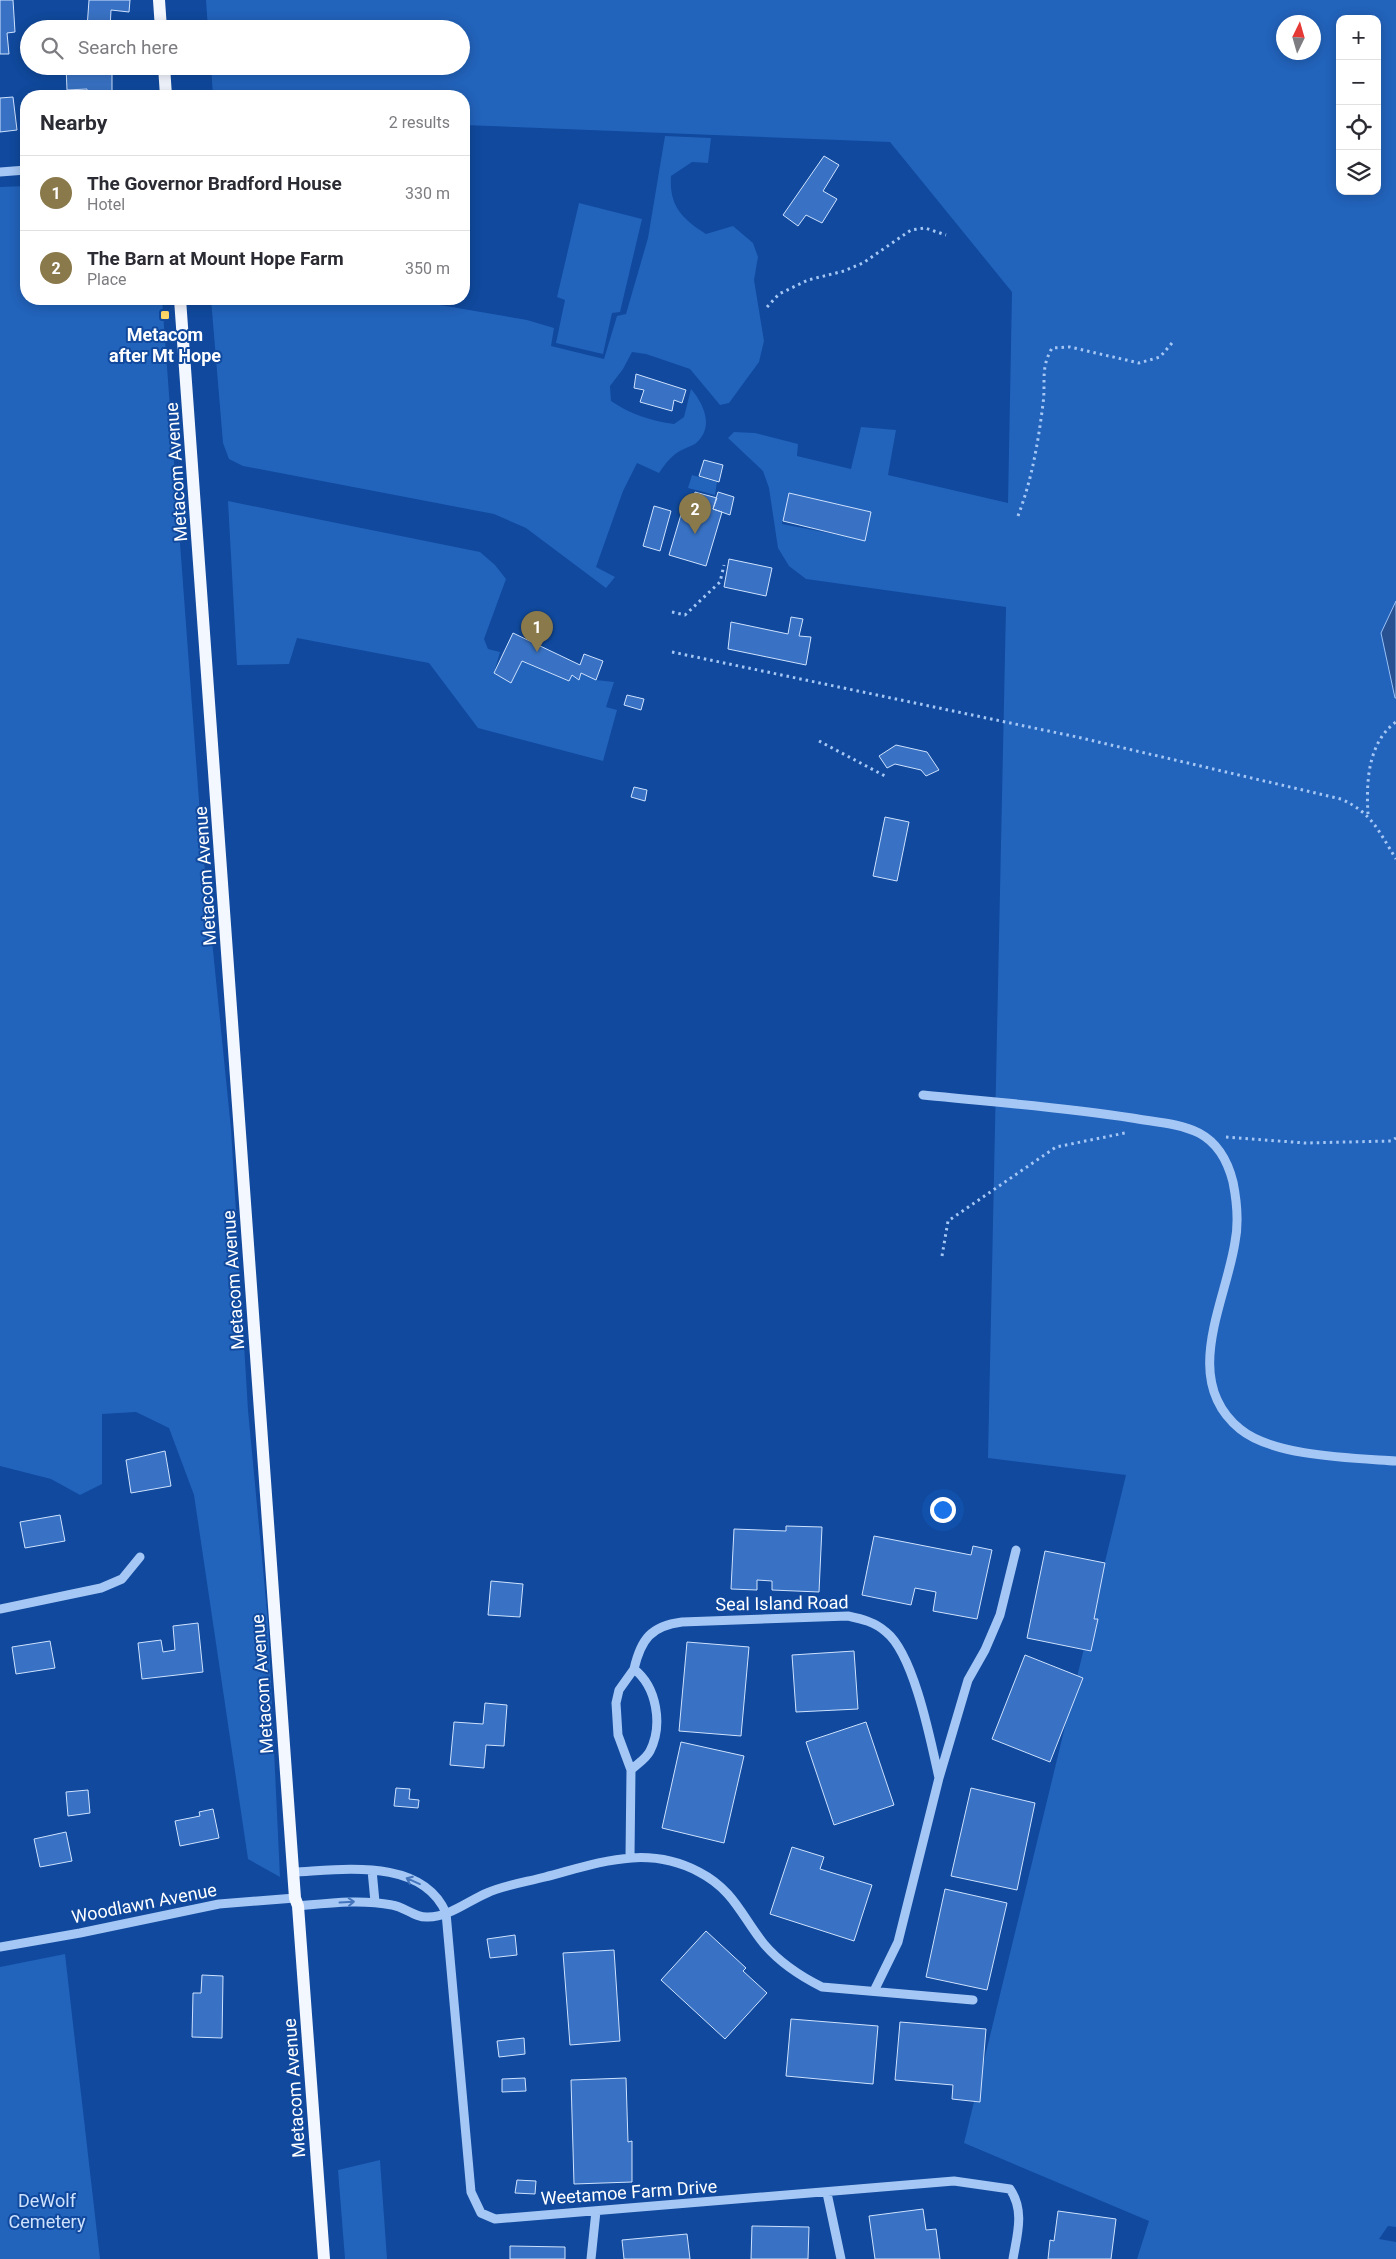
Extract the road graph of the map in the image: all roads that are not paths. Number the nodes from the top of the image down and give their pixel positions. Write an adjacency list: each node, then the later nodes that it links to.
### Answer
1 (160, 0): 2 (main road)
2 (161, 20)
3 (165, 75): 4 (main road)
4 (166, 90)
5 (20, 170): 6 (street)
6 (0, 172)
7 (180, 305): 18 (main road, Metacom Avenue)
8 (923, 1095): 9 (street)
9 (1396, 1461)
10 (1016, 1550): 15 (street, Seal Island Road)
11 (140, 1557): 12 (street)
12 (0, 1609)
13 (634, 1669): 14 (street, Seal Island Road); 14 (street); 15 (street, Seal Island Road)
14 (631, 1770): 16 (street, Seal Island Road)
15 (939, 1778): 23 (street, Seal Island Road)
16 (630, 1856): 21 (street); 23 (street)
17 (372, 1870): 18 (street, Weetamoe Farm Drive); 20 (street); 21 (street, Weetamoe Farm Drive, one-way to 17)
18 (293, 1872): 19 (main road, Metacom Avenue)
19 (297, 1902): 20 (street, one-way to 20); 22 (street, Woodlawn Avenue); 27 (main road, Metacom Avenue)
20 (374, 1902): 21 (street)
21 (446, 1913): 26 (street, Weetamoe Farm Drive)
22 (0, 1947)
23 (874, 1991): 24 (street)
24 (973, 2000)
25 (827, 2193): 26 (street, Weetamoe Farm Drive); 29 (street); 30 (street, Weetamoe Farm Drive)
26 (596, 2211): 28 (street)
27 (324, 2259)
28 (591, 2259)
29 (841, 2259)
30 (1014, 2259)

